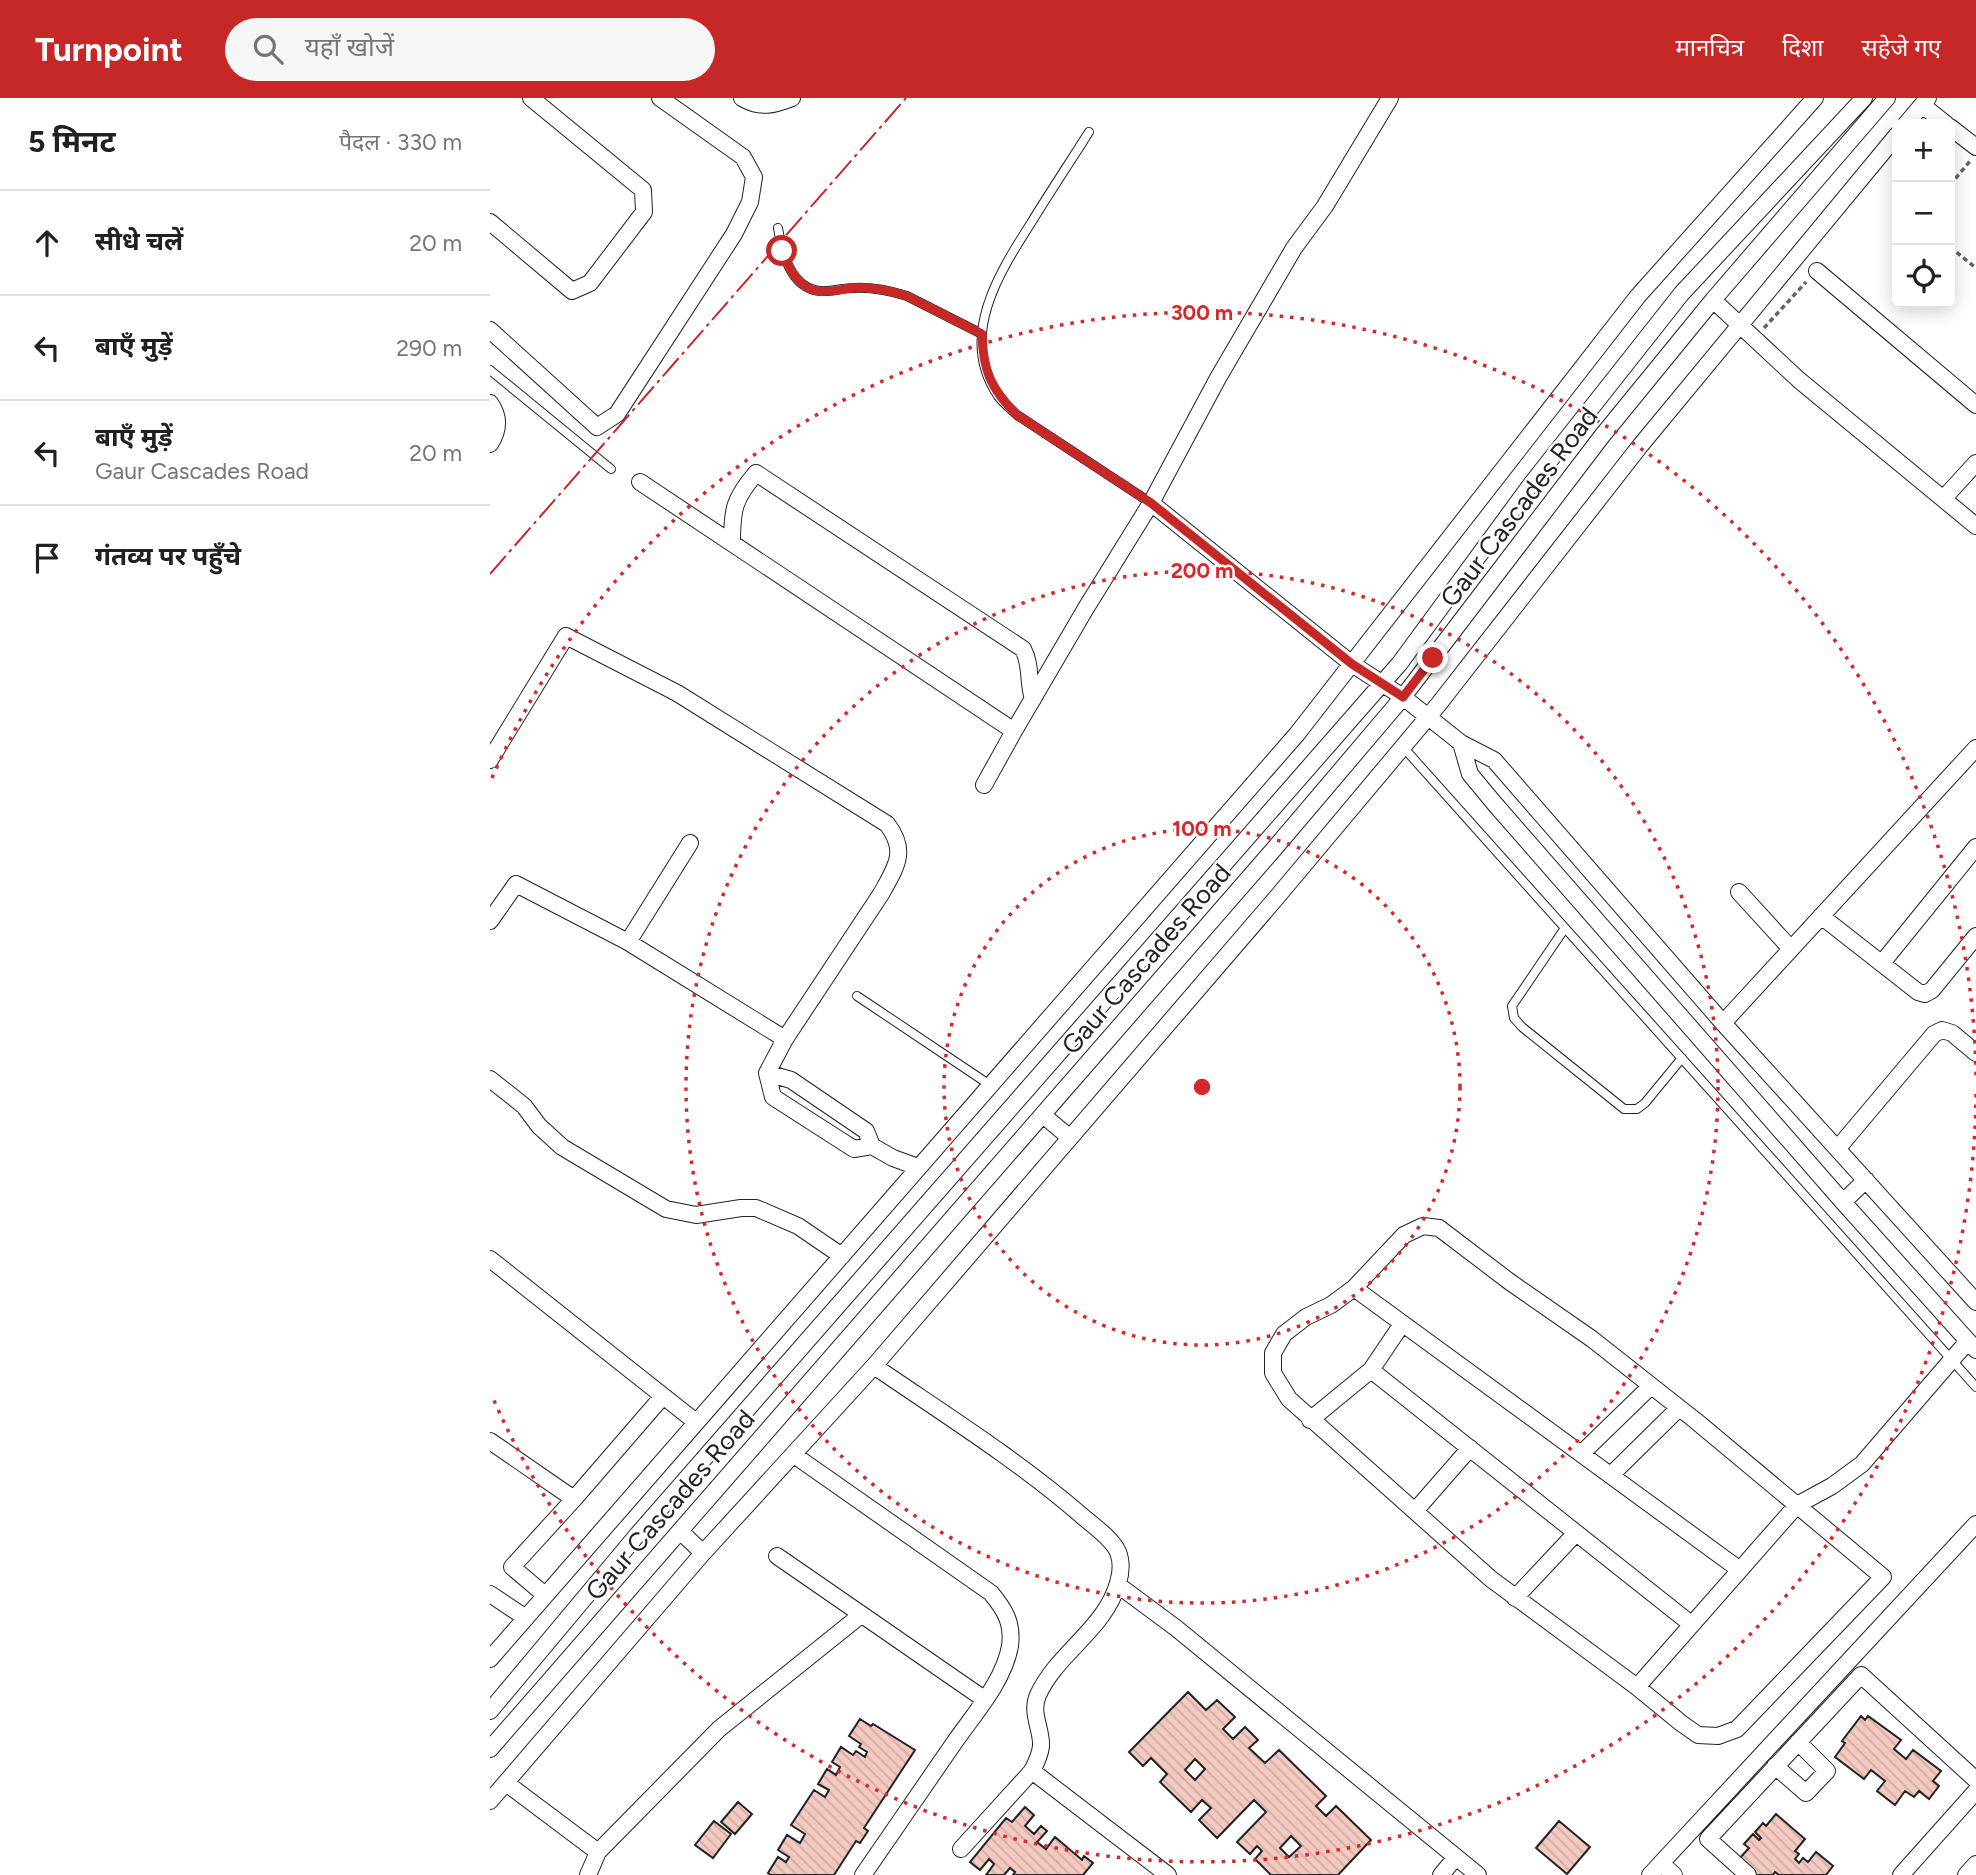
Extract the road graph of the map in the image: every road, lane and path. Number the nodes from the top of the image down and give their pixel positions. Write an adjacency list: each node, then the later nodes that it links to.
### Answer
1 (531, 98): 18 (street)
2 (660, 98): 25 (street)
3 (742, 98): 4 (street)
4 (792, 98)
5 (1390, 98): 36 (street)
6 (1815, 98): 39 (street)
7 (1864, 98): 40 (street, Gaur Cascades Road)
8 (1887, 98): 23 (street, Gaur Cascades Road)
9 (1925, 102): 10 (street); 11 (street)
10 (1910, 119)
11 (1941, 119)
12 (1955, 131): 15 (street)
13 (1089, 132): 27 (lane)
14 (1892, 141): 24 (street)
15 (1976, 147)
16 (1976, 154): 17 (path)
17 (1953, 182)
18 (490, 222)
19 (778, 228): 27 (lane)
20 (1955, 251): 21 (path)
21 (1976, 268)
22 (1817, 271): 26 (path); 30 (street)
23 (1713, 300): 24 (street); 41 (street, Gaur Cascades Road)
24 (1739, 326): 35 (street); 43 (street)
25 (490, 330)
26 (1760, 332)
27 (982, 334): 36 (lane)
28 (490, 370): 33 (lane)
29 (490, 403): 31 (street)
30 (1976, 405)
31 (490, 444)
32 (1976, 463): 35 (street)
33 (611, 468)
34 (640, 482): 38 (street)
35 (1944, 498): 37 (street)
36 (1151, 503): 39 (street); 42 (street)
37 (1976, 526)
38 (732, 543): 42 (street); 44 (street)
39 (1352, 664): 40 (street); 67 (street)
40 (1381, 684): 41 (street); 77 (street, Gaur Cascades Road)
41 (1403, 697): 43 (street); 68 (street, Gaur Cascades Road)
42 (1033, 699): 44 (street)
43 (1428, 717): 45 (street); 46 (street)
44 (1014, 732): 49 (street)
45 (1461, 743): 61 (street); 74 (street)
46 (1403, 747): 55 (lane); 69 (street)
47 (1976, 748): 53 (street)
48 (490, 760): 62 (street)
49 (985, 785)
50 (690, 843): 57 (street)
51 (1976, 847): 59 (street)
52 (1739, 892): 58 (street)
53 (1821, 916): 58 (street); 59 (street)
54 (490, 922): 57 (street)
55 (1565, 928): 64 (lane); 64 (lane)
56 (1976, 936): 59 (street)
57 (628, 942): 62 (street)
58 (1791, 949): 61 (street)
59 (1882, 963)
60 (857, 996): 67 (lane)
61 (1723, 1023): 71 (street)
62 (785, 1039): 65 (street)
63 (1974, 1047): 71 (street)
64 (1682, 1058): 83 (lane)
65 (767, 1073): 70 (street); 70 (street)
66 (490, 1079): 75 (street)
67 (989, 1084): 72 (street)
68 (1043, 1115): 69 (street); 79 (street, Gaur Cascades Road)
69 (1069, 1138): 84 (street)
70 (873, 1146): 72 (street)
71 (1838, 1148): 73 (street)
72 (918, 1167): 75 (street)
73 (1866, 1180): 74 (street); 80 (street)
74 (1843, 1202): 82 (street)
75 (842, 1256): 91 (street)
76 (490, 1259): 88 (street)
77 (865, 1274): 79 (street); 104 (street, Gaur Cascades Road)
78 (1353, 1288): 81 (street); 86 (street); 90 (street)
79 (887, 1294): 102 (street, Gaur Cascades Road)
80 (1976, 1302)
81 (1402, 1324): 85 (street); 94 (street)
82 (1972, 1346): 83 (street)
83 (1952, 1360): 87 (lane); 98 (street)
84 (874, 1366): 95 (street); 108 (street)
85 (1371, 1370): 90 (street); 93 (street)
86 (1651, 1385): 89 (street); 94 (street)
87 (1976, 1387)
88 (663, 1396): 91 (street); 97 (street)
89 (1679, 1408): 96 (street); 98 (street)
90 (1310, 1420): 99 (street)
91 (696, 1422): 100 (street)
92 (490, 1440): 97 (street)
93 (1470, 1448): 99 (street); 103 (street)
94 (1581, 1454): 96 (street)
95 (794, 1455): 105 (street); 117 (street)
96 (1611, 1475): 107 (street)
97 (574, 1499): 110 (street)
98 (1797, 1505): 107 (street); 116 (street)
99 (1415, 1511): 111 (street)
100 (614, 1514): 104 (street); 110 (street)
101 (1976, 1524): 131 (street)
102 (680, 1531): 105 (street); 120 (street, Gaur Cascades Road)
103 (1576, 1533): 111 (street); 114 (street)
104 (638, 1534): 118 (street, Gaur Cascades Road)
105 (703, 1553): 124 (street)
106 (777, 1556): 112 (street)
107 (1740, 1570): 114 (street)
108 (1118, 1585): 122 (street); 129 (street)
109 (490, 1594): 113 (street)
110 (545, 1595): 113 (street)
111 (1515, 1598): 116 (street)
112 (861, 1615): 117 (street); 128 (street)
113 (526, 1618): 115 (street)
114 (1691, 1624): 116 (street)
115 (490, 1659)
116 (1637, 1687)
117 (984, 1699): 133 (street)
118 (490, 1711)
119 (1798, 1742): 121 (street); 121 (street); 123 (street)
120 (490, 1749)
121 (1775, 1766): 138 (street)
122 (1032, 1771): 127 (street); 134 (street)
123 (1976, 1780)
124 (506, 1783): 126 (street); 128 (street)
125 (1976, 1791): 139 (street)
126 (490, 1801)
127 (961, 1849)
128 (597, 1852): 132 (street)
129 (1456, 1857): 135 (street); 136 (street)
130 (1976, 1864): 140 (street)
131 (1655, 1869): 137 (street)
132 (588, 1875)
133 (863, 1875)
134 (1168, 1875)
135 (1441, 1875)
136 (1478, 1875)
137 (1674, 1875)
138 (1748, 1875)
139 (1901, 1875)
140 (1966, 1875)

